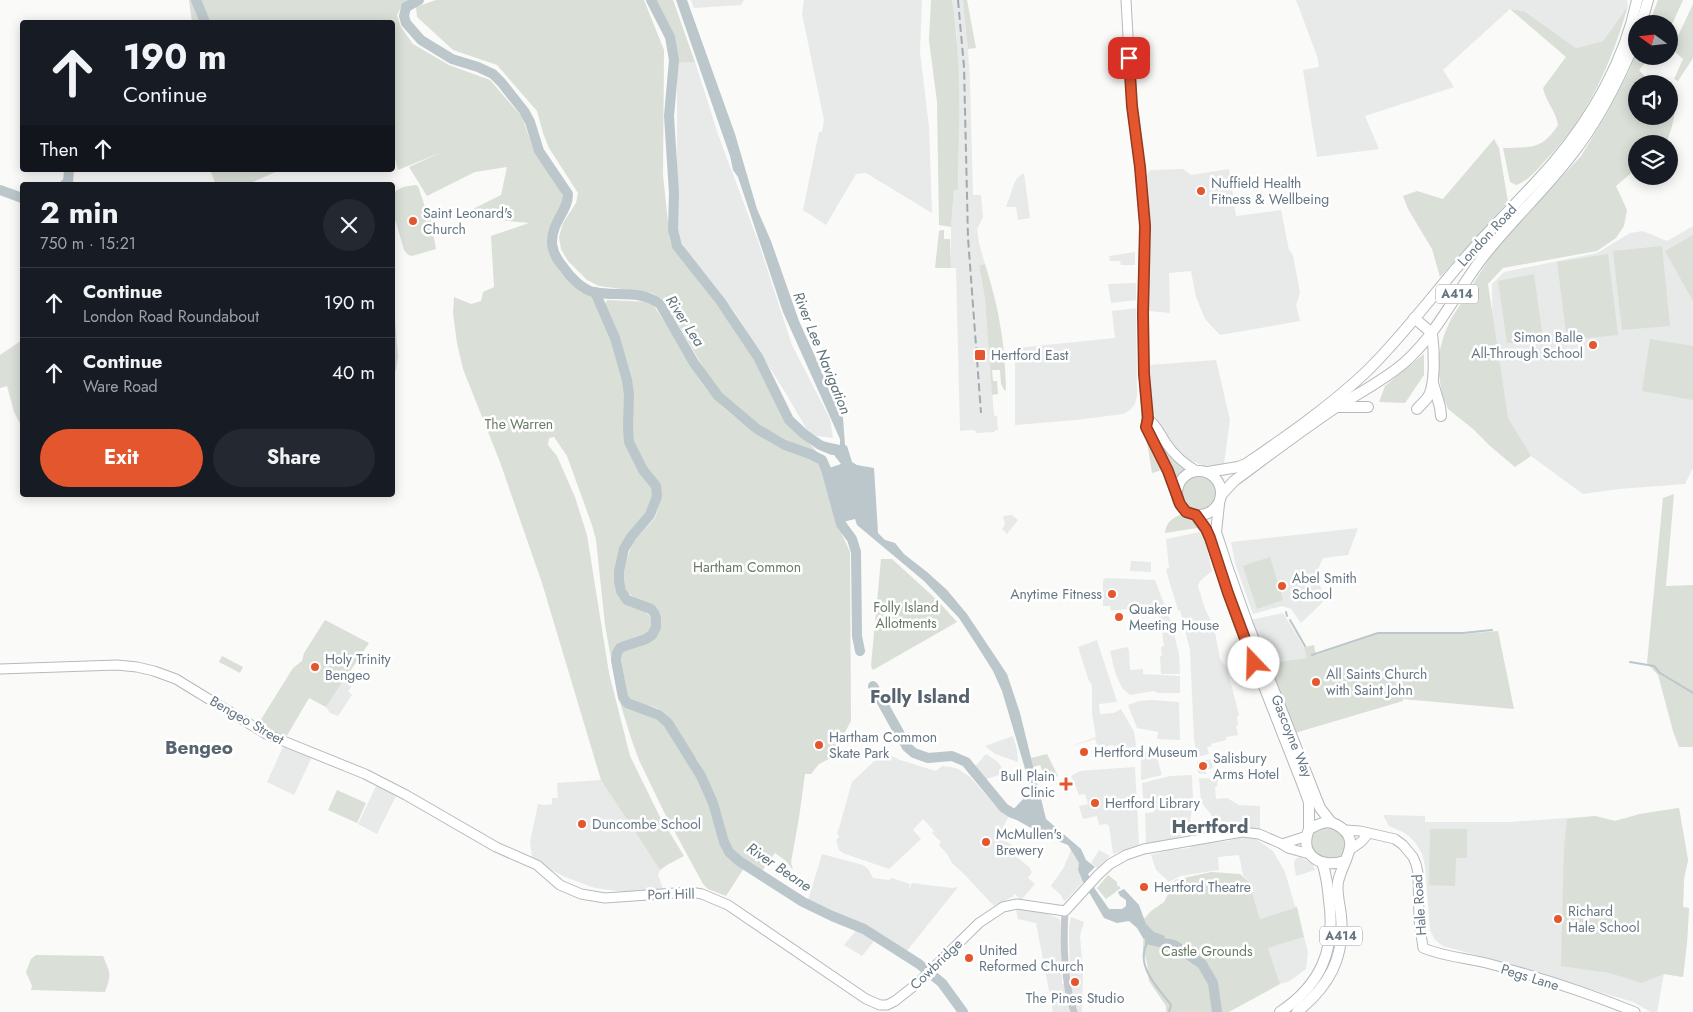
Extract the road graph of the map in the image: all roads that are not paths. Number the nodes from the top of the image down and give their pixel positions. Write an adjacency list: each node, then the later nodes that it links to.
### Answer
1 (1126, 0): 13 (main road)
2 (1637, 0): 6 (highway, London Road / A414)
3 (1648, 0): 4 (highway)
4 (1644, 15)
5 (1628, 56): 7 (highway, London Road / A414)
6 (1414, 318): 7 (highway); 15 (highway, London Road / A414)
7 (1432, 333): 8 (highway); 9 (highway, London Road / A414)
8 (1433, 383): 11 (highway); 12 (highway)
9 (1338, 407): 10 (highway); 17 (highway, London Road / A414)
10 (1368, 407)
11 (1417, 409)
12 (1441, 416)
13 (1148, 418): 14 (main road); 16 (main road)
14 (1195, 470): 15 (highway); 16 (highway)
15 (1208, 472): 17 (highway)
16 (1176, 494): 18 (highway)
17 (1220, 499): 18 (highway); 20 (highway, Gascoyne Way)
18 (1196, 515): 22 (highway, Gascoyne Way)
19 (0, 669): 24 (main road, Bengeo Street)
20 (1331, 822): 21 (highway); 22 (highway)
21 (1345, 830): 23 (main road, Hale Road); 26 (highway)
22 (1308, 833): 25 (main road); 27 (highway)
23 (1368, 834): 26 (main road); 31 (main road, Hale Road)
24 (479, 837): 32 (main road, Port Hill)
25 (1282, 844): 27 (main road); 30 (main road)
26 (1350, 849): 29 (highway)
27 (1309, 854): 28 (highway)
28 (1322, 862): 29 (highway); 34 (highway, A414)
29 (1345, 862): 35 (highway, A414)
30 (1065, 911): 32 (main road, Cowbridge); 33 (street)
31 (1423, 948): 36 (main road, Pegs Lane)
32 (875, 1004)
33 (1074, 1012)
34 (1280, 1012)
35 (1297, 1012)
36 (1635, 1012)

